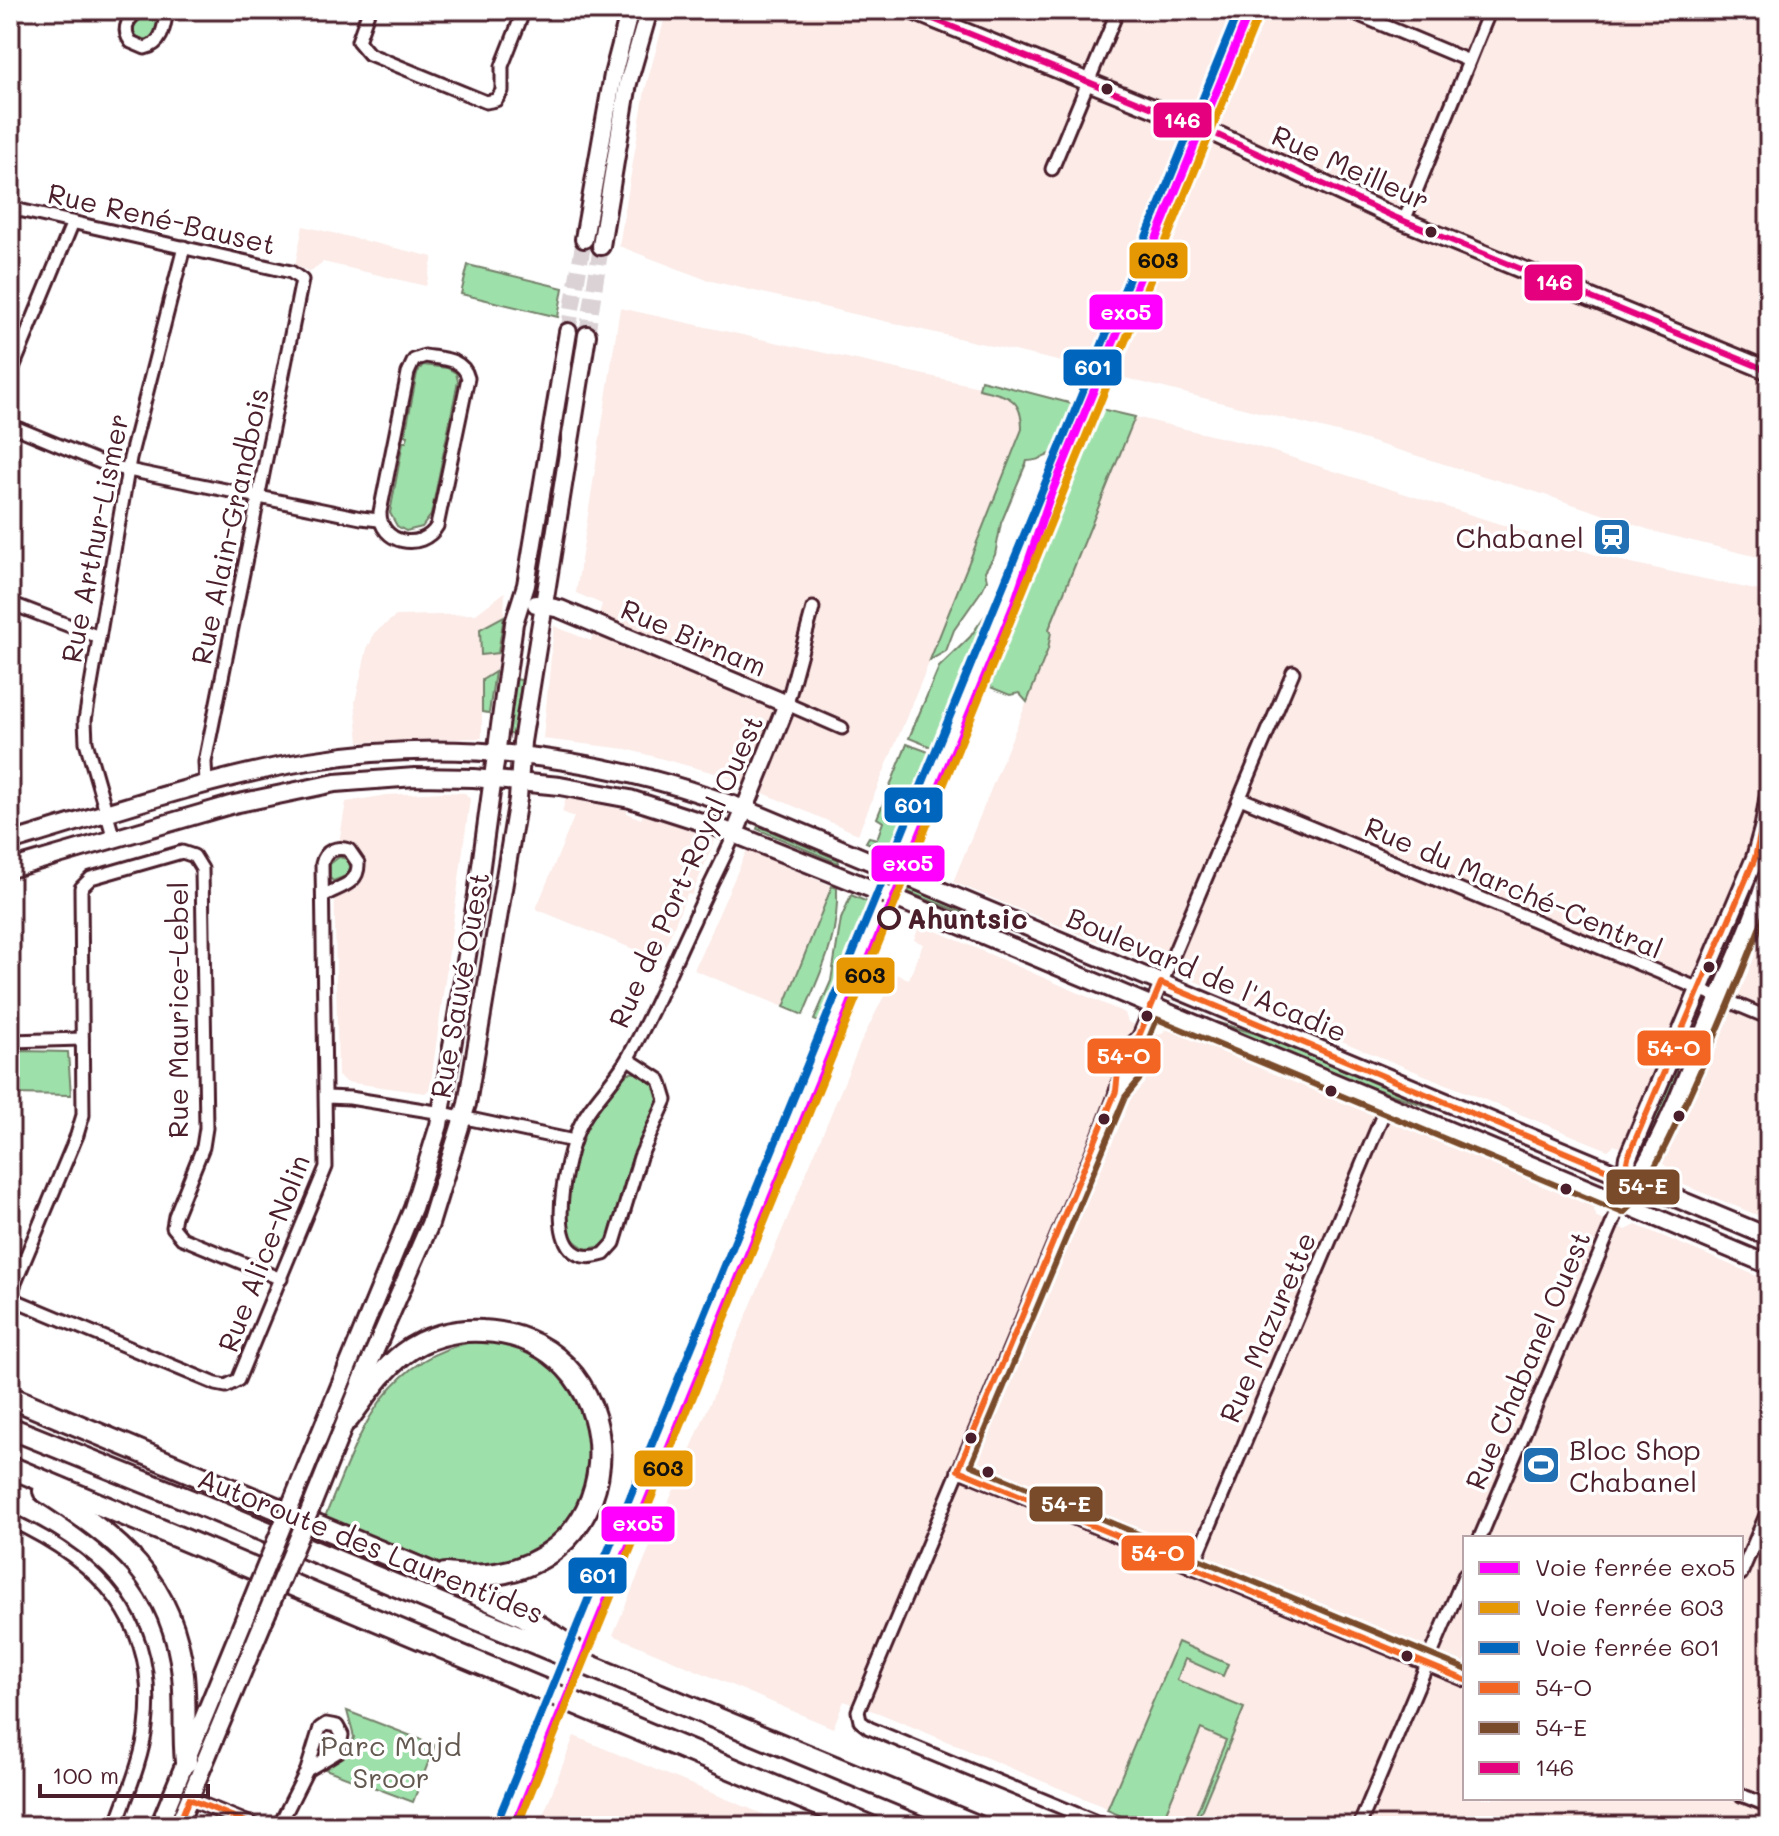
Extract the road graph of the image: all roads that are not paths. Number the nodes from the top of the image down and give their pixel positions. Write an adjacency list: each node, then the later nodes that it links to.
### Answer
1 (139, 10): 2 (street)
2 (167, 10)
3 (369, 10): 4 (street)
4 (524, 10)
5 (630, 10): 17 (main road)
6 (649, 10): 18 (main road)
7 (911, 10): 12 (main road, Rue Meilleur)
8 (1118, 10): 12 (street)
9 (1347, 10): 11 (street)
10 (1490, 10): 11 (street)
11 (1469, 61): 15 (street)
12 (1088, 83): 13 (street); 15 (main road, Rue Meilleur)
13 (1052, 169)
14 (10, 208): 16 (street, Rue René-Bauset)
15 (1404, 221): 23 (main road, Rue Meilleur)
16 (73, 222): 19 (street, Rue René-Bauset); 24 (street)
17 (584, 239)
18 (601, 246)
19 (184, 247): 20 (street, Rue René-Bauset); 26 (street, Rue Arthur-Lismer)
20 (300, 278): 27 (street, Rue Alain-Grandbois)
21 (568, 332): 29 (main road, Rue Sauvé Ouest)
22 (587, 335): 31 (main road, Rue Sauvé Ouest)
23 (1769, 371)
24 (10, 375)
25 (10, 425): 26 (street)
26 (127, 470): 27 (street); 33 (street, Rue Arthur-Lismer)
27 (259, 498): 28 (street); 41 (street, Rue Alain-Grandbois)
28 (379, 520): 28 (street)
29 (522, 602): 31 (main road, Rue Birnam); 37 (main road, Rue Sauvé Ouest)
30 (10, 603): 33 (street)
31 (544, 605): 35 (main road, Rue Birnam); 38 (main road, Rue Sauvé Ouest)
32 (813, 608): 35 (street, Rue de Port-Royal Ouest)
33 (99, 637): 45 (street, Rue Arthur-Lismer)
34 (1293, 672): 43 (street)
35 (787, 704): 36 (street, Rue Birnam); 44 (main road, Rue de Port-Royal Ouest)
36 (842, 728)
37 (495, 753): 38 (main road, Boulevard de l'Acadie); 39 (main road, Rue Sauvé Ouest); 41 (main road, Boulevard de l'Acadie)
38 (521, 755): 40 (main road, Rue Sauvé Ouest); 44 (main road, Boulevard de l'Acadie)
39 (491, 779): 40 (main road, Boulevard de l'Acadie); 47 (main road, Boulevard de l'Acadie); 62 (main road, Rue Sauvé Ouest)
40 (519, 781): 46 (main road, Boulevard de l'Acadie); 63 (main road, Rue Sauvé Ouest)
41 (206, 784): 45 (main road, Boulevard de l'Acadie)
42 (1769, 794): 53 (main road, Rue Chabanel Ouest)
43 (1240, 798): 52 (street); 53 (street, Rue du Marché-Central)
44 (745, 809): 46 (main road, Rue de Port-Royal Ouest); 52 (main road, Boulevard de l'Acadie)
45 (107, 813): 47 (street, Rue Arthur-Lismer); 48 (main road, Boulevard de l'Acadie)
46 (735, 833): 55 (main road, Boulevard de l'Acadie); 59 (street, Rue de Port-Royal Ouest)
47 (114, 839): 49 (main road, Boulevard de l'Acadie)
48 (10, 842)
49 (10, 869)
50 (1769, 869): 54 (main road, Rue Chabanel Ouest)
51 (323, 896): 60 (street, Rue Alice-Nolin)
52 (1161, 983): 55 (street); 65 (main road, Boulevard de l'Acadie)
53 (1698, 990): 54 (street, Rue du Marché-Central); 65 (main road, Rue Chabanel Ouest)
54 (1719, 998): 56 (street, Rue du Marché-Central); 65 (main road, Rue Chabanel Ouest)
55 (1152, 1006): 61 (main road, Boulevard de l'Acadie); 75 (street)
56 (1769, 1018)
57 (82, 1039): 58 (street); 69 (street, Rue Maurice-Lebel); 70 (street)
58 (10, 1041)
59 (628, 1059): 64 (street, Rue de Port-Royal Ouest); 64 (street, Rue de Port-Royal Ouest)
60 (327, 1097): 62 (street); 69 (street, Rue Alice-Nolin)
61 (1387, 1105): 66 (main road, Boulevard de l'Acadie); 79 (street, Rue Mazurette)
62 (442, 1113): 63 (street); 86 (main road, Rue Sauvé Ouest, bridge)
63 (463, 1117): 64 (street); 72 (main road, Rue Sauvé Ouest)
64 (574, 1141)
65 (1630, 1179): 66 (main road, Rue Chabanel Ouest); 67 (main road, Boulevard de l'Acadie)
66 (1621, 1203): 68 (main road, Boulevard de l'Acadie); 78 (street, Rue Chabanel Ouest)
67 (1769, 1237)
68 (1769, 1265)
69 (281, 1279): 70 (street, Rue Alice-Nolin)
70 (10, 1297)
71 (10, 1397): 81 (highway)
72 (348, 1419): 81 (highway); 89 (main road, Rue Sauvé Ouest, bridge)
73 (10, 1428): 84 (highway, Autoroute des Laurentides)
74 (10, 1468): 86 (highway); 96 (highway)
75 (958, 1470): 79 (street); 98 (street)
76 (1769, 1508): 80 (street)
77 (10, 1520): 91 (street)
78 (1481, 1536)
79 (1192, 1568): 83 (street)
80 (1743, 1569)
81 (429, 1572): 84 (highway)
82 (1463, 1579): 83 (street)
83 (1427, 1665): 85 (street); 99 (street)
84 (612, 1675): 97 (highway, Autoroute des Laurentides)
85 (1463, 1679)
86 (186, 1762): 92 (main road, Rue Sauvé Ouest)
87 (307, 1770): 95 (street)
88 (1743, 1796): 90 (street)
89 (189, 1799): 93 (main road, Rue Sauvé Ouest); 94 (street)
90 (1769, 1806)
91 (116, 1826)
92 (159, 1826)
93 (178, 1826)
94 (256, 1826)
95 (279, 1826)
96 (869, 1826)
97 (977, 1826)
98 (1106, 1826)
99 (1359, 1826)

